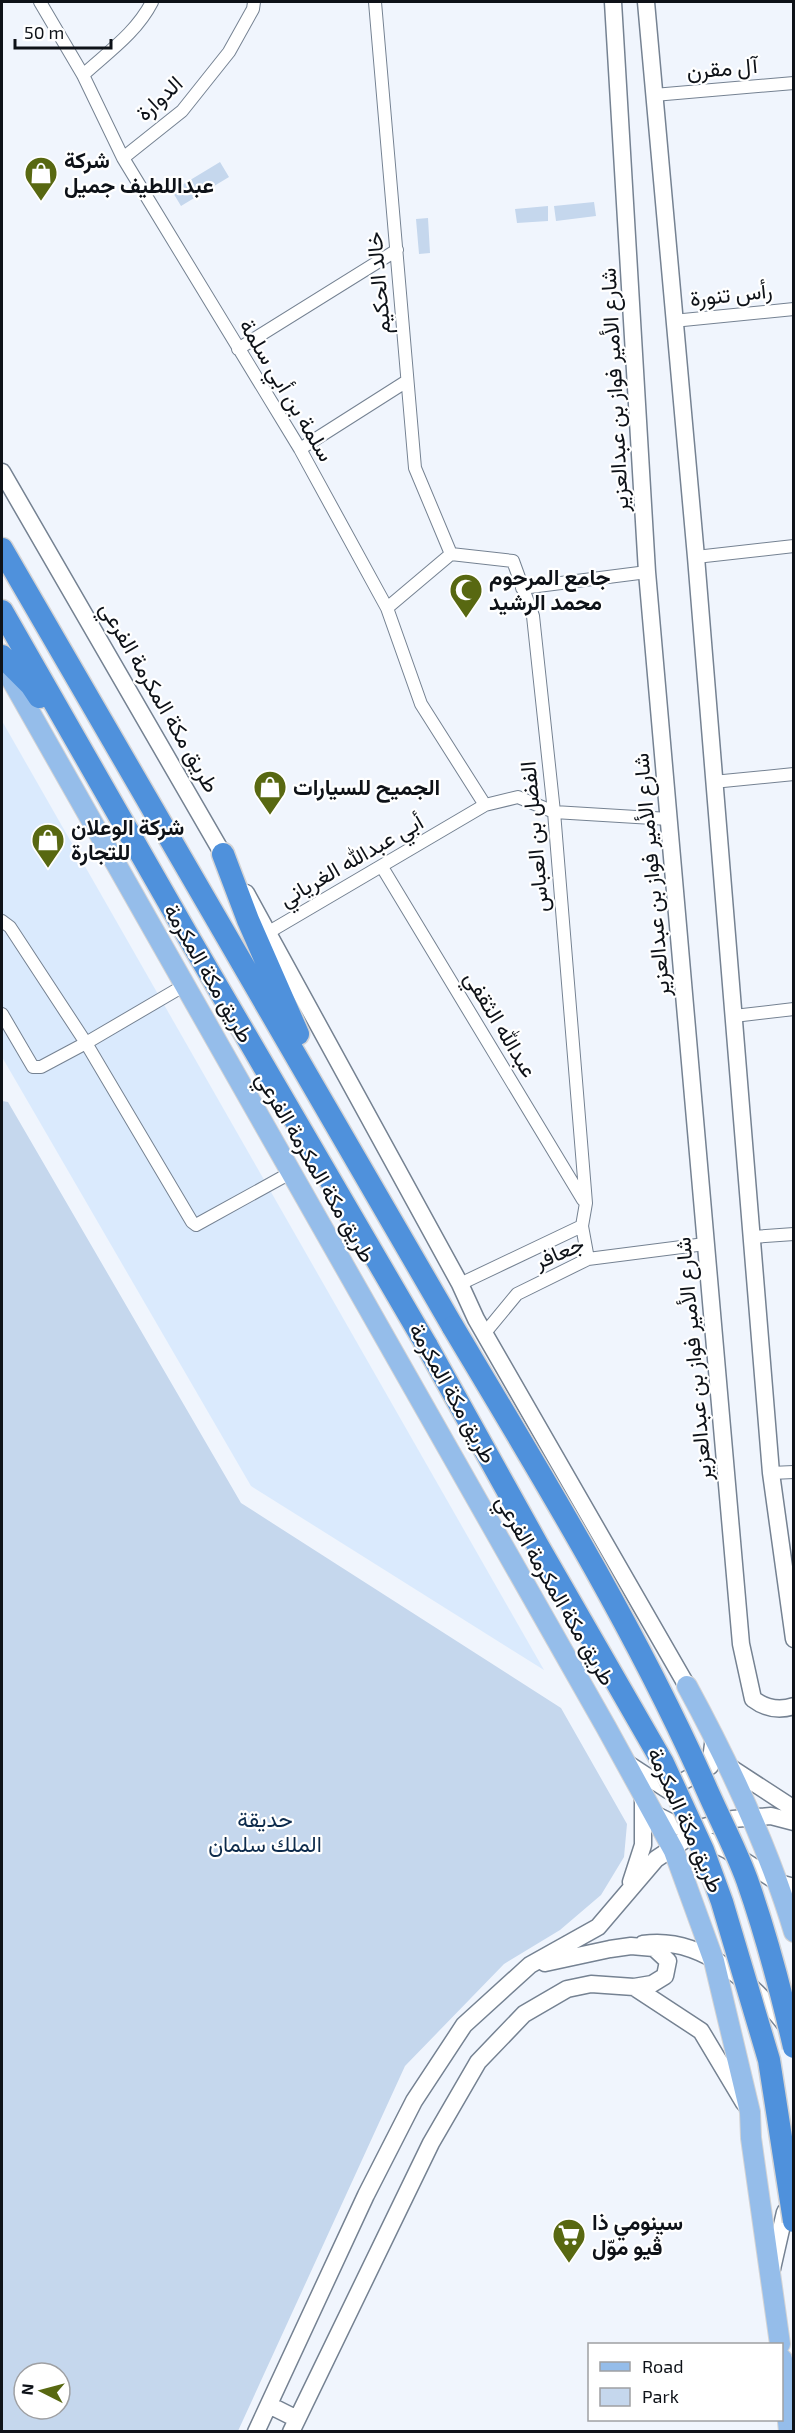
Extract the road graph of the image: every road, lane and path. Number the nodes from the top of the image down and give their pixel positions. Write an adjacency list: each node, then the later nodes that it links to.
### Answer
1 (40, 2): 7 (street, سلمة بن أبي سلمة)
2 (152, 2): 7 (street)
3 (254, 2): 10 (street, الدوارة)
4 (375, 2): 11 (street, خالد الحكيم)
5 (613, 2): 22 (main road, شارع الأمير فواز بن عبدالعزير)
6 (646, 2): 9 (main road)
7 (82, 75): 10 (street, سلمة بن أبي سلمة)
8 (794, 83): 9 (street, آل مقرن)
9 (654, 95): 13 (main road)
10 (123, 158): 14 (street, سلمة بن أبي سلمة)
11 (397, 250): 14 (street); 15 (street, خالد الحكيم)
12 (794, 309): 13 (street, رأس تنورة)
13 (673, 321): 21 (main road)
14 (238, 349): 16 (street, سلمة بن أبي سلمة)
15 (407, 381): 16 (street); 20 (street, خالد الحكيم)
16 (300, 449): 24 (street, سلمة بن أبي سلمة)
17 (2, 472): 33 (main road, طريق مكة المكرمة الفرعي)
18 (794, 546): 21 (street)
19 (2, 549): 43 (highway, طريق مكة المكرمة)
20 (451, 554): 23 (street, الفضل بن العباس); 24 (street)
21 (696, 557): 29 (main road)
22 (647, 572): 23 (street); 32 (main road, شارع الأمير فواز بن عبدالعزير)
23 (522, 588): 31 (street, الفضل بن العباس)
24 (387, 608): 30 (street, سلمة بن أبي سلمة)
25 (2, 610): 37 (highway, طريق مكة المكرمة)
26 (2, 656): 37 (highway)
27 (2, 663): 38 (main road, طريق مكة المكرمة الفرعي)
28 (794, 774): 29 (street)
29 (713, 782): 41 (main road)
30 (485, 805): 31 (street, أبي عبدالله الغرياني); 34 (street, أبي عبدالله الغرياني)
31 (554, 812): 32 (street, أبي عبدالله الغرياني); 45 (street, الفضل بن العباس)
32 (669, 819): 49 (main road, شارع الأمير فواز بن عبدالعزير)
33 (223, 854): 36 (main road, طريق مكة المكرمة الفرعي); 43 (highway)
34 (381, 867): 36 (street, أبي عبدالله الغرياني); 45 (street, عبدالله الثقفي)
35 (2, 921): 42 (street)
36 (269, 932): 51 (main road, طريق مكة المكرمة الفرعي)
37 (189, 938): 78 (highway, طريق مكة المكرمة, bridge)
38 (185, 985): 42 (street); 44 (main road, طريق مكة المكرمة الفرعي)
39 (794, 1009): 41 (street)
40 (2, 1014): 42 (street)
41 (734, 1016): 48 (main road)
42 (86, 1043): 44 (street)
43 (352, 1153): 75 (highway, طريق مكة المكرمة, bridge)
44 (292, 1172): 59 (main road, طريق مكة المكرمة الفرعي)
45 (586, 1203): 46 (street, الفضل بن العباس)
46 (582, 1226): 50 (street, الفضل بن العباس); 51 (street)
47 (794, 1234): 48 (street)
48 (752, 1237): 54 (main road)
49 (705, 1244): 50 (street, جعافر); 57 (main road, شارع الأمير فواز بن عبدالعزير)
50 (588, 1259): 52 (street, جعافر)
51 (460, 1284): 52 (main road, طريق مكة المكرمة الفرعي)
52 (484, 1334): 56 (main road, طريق مكة المكرمة الفرعي)
53 (794, 1472): 54 (street)
54 (771, 1473): 55 (main road)
55 (794, 1639)
56 (687, 1686): 58 (main road, طريق مكة المكرمة الفرعي)
57 (794, 1706)
58 (714, 1737): 59 (main road); 60 (main road, طريق مكة المكرمة الفرعي)
59 (625, 1762): 61 (main road, طريق مكة المكرمة الفرعي)
60 (728, 1766): 62 (main road); 63 (main road, طريق مكة المكرمة الفرعي)
61 (648, 1805): 65 (main road); 66 (main road, طريق مكة المكرمة الفرعي); 68 (main road)
62 (794, 1809)
63 (752, 1818): 64 (main road); 65 (main road); 67 (main road, طريق مكة المكرمة الفرعي)
64 (794, 1822)
65 (694, 1833): 66 (main road); 67 (main road)
66 (672, 1848): 68 (main road); 71 (main road, طريق مكة المكرمة الفرعي)
67 (786, 1885): 69 (main road, طريق مكة المكرمة الفرعي)
68 (629, 1889): 72 (main road)
69 (794, 1932)
70 (631, 1946): 71 (main road); 72 (main road); 73 (main road)
71 (714, 1961): 74 (main road); 76 (main road, طريق مكة المكرمة الفرعي)
72 (518, 1976): 82 (main road)
73 (634, 1987): 76 (main road); 83 (main road)
74 (794, 2036)
75 (794, 2047)
76 (750, 2112): 79 (main road, طريق مكة المكرمة الفرعي)
77 (794, 2206): 79 (main road)
78 (794, 2221)
79 (771, 2272): 80 (main road, طريق مكة المكرمة الفرعي)
80 (780, 2343)
81 (783, 2369): 85 (main road)
82 (269, 2404): 83 (main road); 84 (main road)
83 (294, 2426)
84 (256, 2432)
85 (789, 2432)

